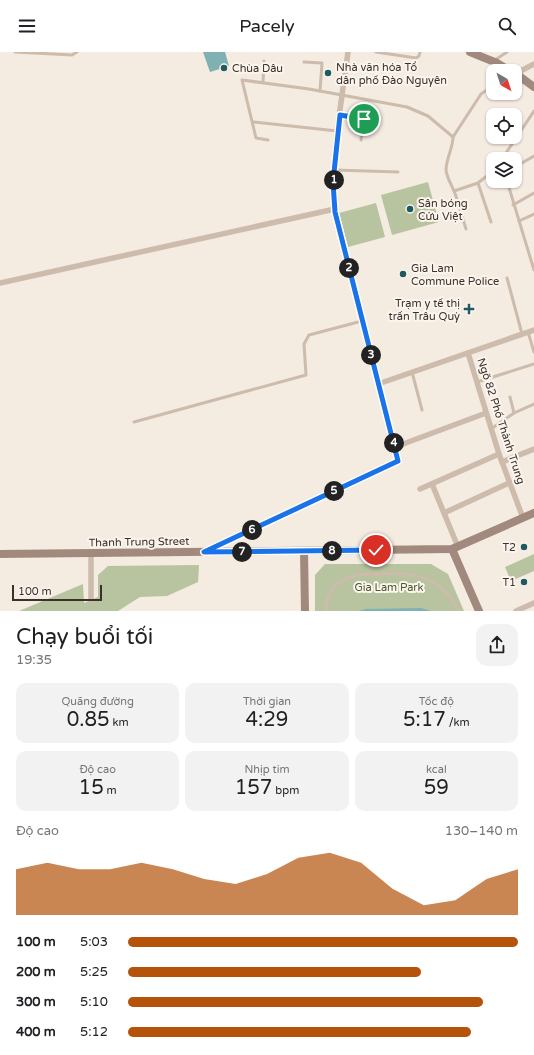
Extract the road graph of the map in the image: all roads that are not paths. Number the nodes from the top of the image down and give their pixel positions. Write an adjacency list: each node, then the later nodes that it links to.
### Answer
1 (15, 52): 2 (lane)
2 (77, 52)
3 (348, 52): 19 (street)
4 (376, 52): 5 (lane)
5 (420, 52)
6 (470, 52): 8 (main road)
7 (507, 52): 8 (lane)
8 (493, 61): 11 (main road)
9 (264, 62): 15 (lane)
10 (304, 62): 17 (lane)
11 (498, 64)
12 (534, 64): 13 (street)
13 (522, 70)
14 (522, 79): 16 (main road)
15 (263, 82): 17 (lane); 22 (lane)
16 (534, 87)
17 (320, 91): 19 (lane)
18 (486, 91): 24 (lane)
19 (342, 95): 21 (street); 24 (lane)
20 (534, 110): 27 (lane)
21 (340, 115): 23 (street); 26 (lane)
22 (253, 122): 23 (lane); 25 (lane)
23 (337, 131): 30 (street)
24 (453, 137): 35 (lane)
25 (268, 140)
26 (361, 140)
27 (507, 152)
28 (534, 156): 29 (lane)
29 (522, 163)
30 (334, 170): 31 (lane); 38 (street)
31 (398, 172)
32 (486, 177): 33 (lane)
33 (478, 183): 35 (lane); 41 (lane)
34 (509, 188): 37 (lane)
35 (454, 191): 42 (lane)
36 (534, 193): 37 (lane)
37 (513, 205): 40 (lane)
38 (335, 209): 45 (street); 46 (street)
39 (534, 214): 40 (lane)
40 (519, 221): 43 (lane)
41 (491, 222)
42 (466, 229)
43 (534, 270)
44 (507, 278): 48 (lane)
45 (0, 283)
46 (362, 321): 54 (street); 60 (lane)
47 (534, 330): 48 (street)
48 (525, 333): 49 (street); 50 (lane)
49 (468, 352): 52 (street); 53 (street, Ngõ 82 Phố Thành Trung)
50 (534, 352)
51 (534, 364): 53 (lane)
52 (412, 372): 54 (street); 57 (lane)
53 (477, 382): 58 (street, Ngõ 82 Phố Thành Trung)
54 (378, 384): 62 (street)
55 (510, 398): 59 (lane)
56 (534, 404): 59 (lane)
57 (422, 410)
58 (486, 413): 61 (street, Ngõ 82 Phố Thành Trung); 62 (street)
59 (514, 413): 61 (lane)
60 (134, 422)
61 (491, 429): 64 (street, Ngõ 82 Phố Thành Trung)
62 (395, 447): 74 (street)
63 (534, 449): 65 (street)
64 (499, 454): 65 (street, Ngõ 82 Phố Thành Trung); 67 (street)
65 (502, 462): 66 (street, Ngõ 82 Phố Thành Trung)
66 (509, 483): 69 (street); 71 (street, Ngõ 82 Phố Thành Trung)
67 (432, 484): 68 (street); 69 (street)
68 (420, 489)
69 (444, 513): 72 (street)
70 (534, 514): 71 (main road, Thanh Trung Street)
71 (522, 518): 72 (main road, Thanh Trung Street)
72 (455, 548): 73 (main road, Thanh Trung Street); 83 (main road)
73 (304, 551): 74 (main road, Thanh Trung Street); 80 (main road)
74 (204, 552): 75 (main road, Thanh Trung Street)
75 (91, 553): 76 (main road, Thanh Trung Street); 77 (street)
76 (0, 554)
77 (91, 599)
78 (534, 603): 79 (street)
79 (527, 609): 84 (street)
80 (305, 611)
81 (326, 611): 82 (lane)
82 (458, 611)
83 (479, 611)
84 (516, 611)

